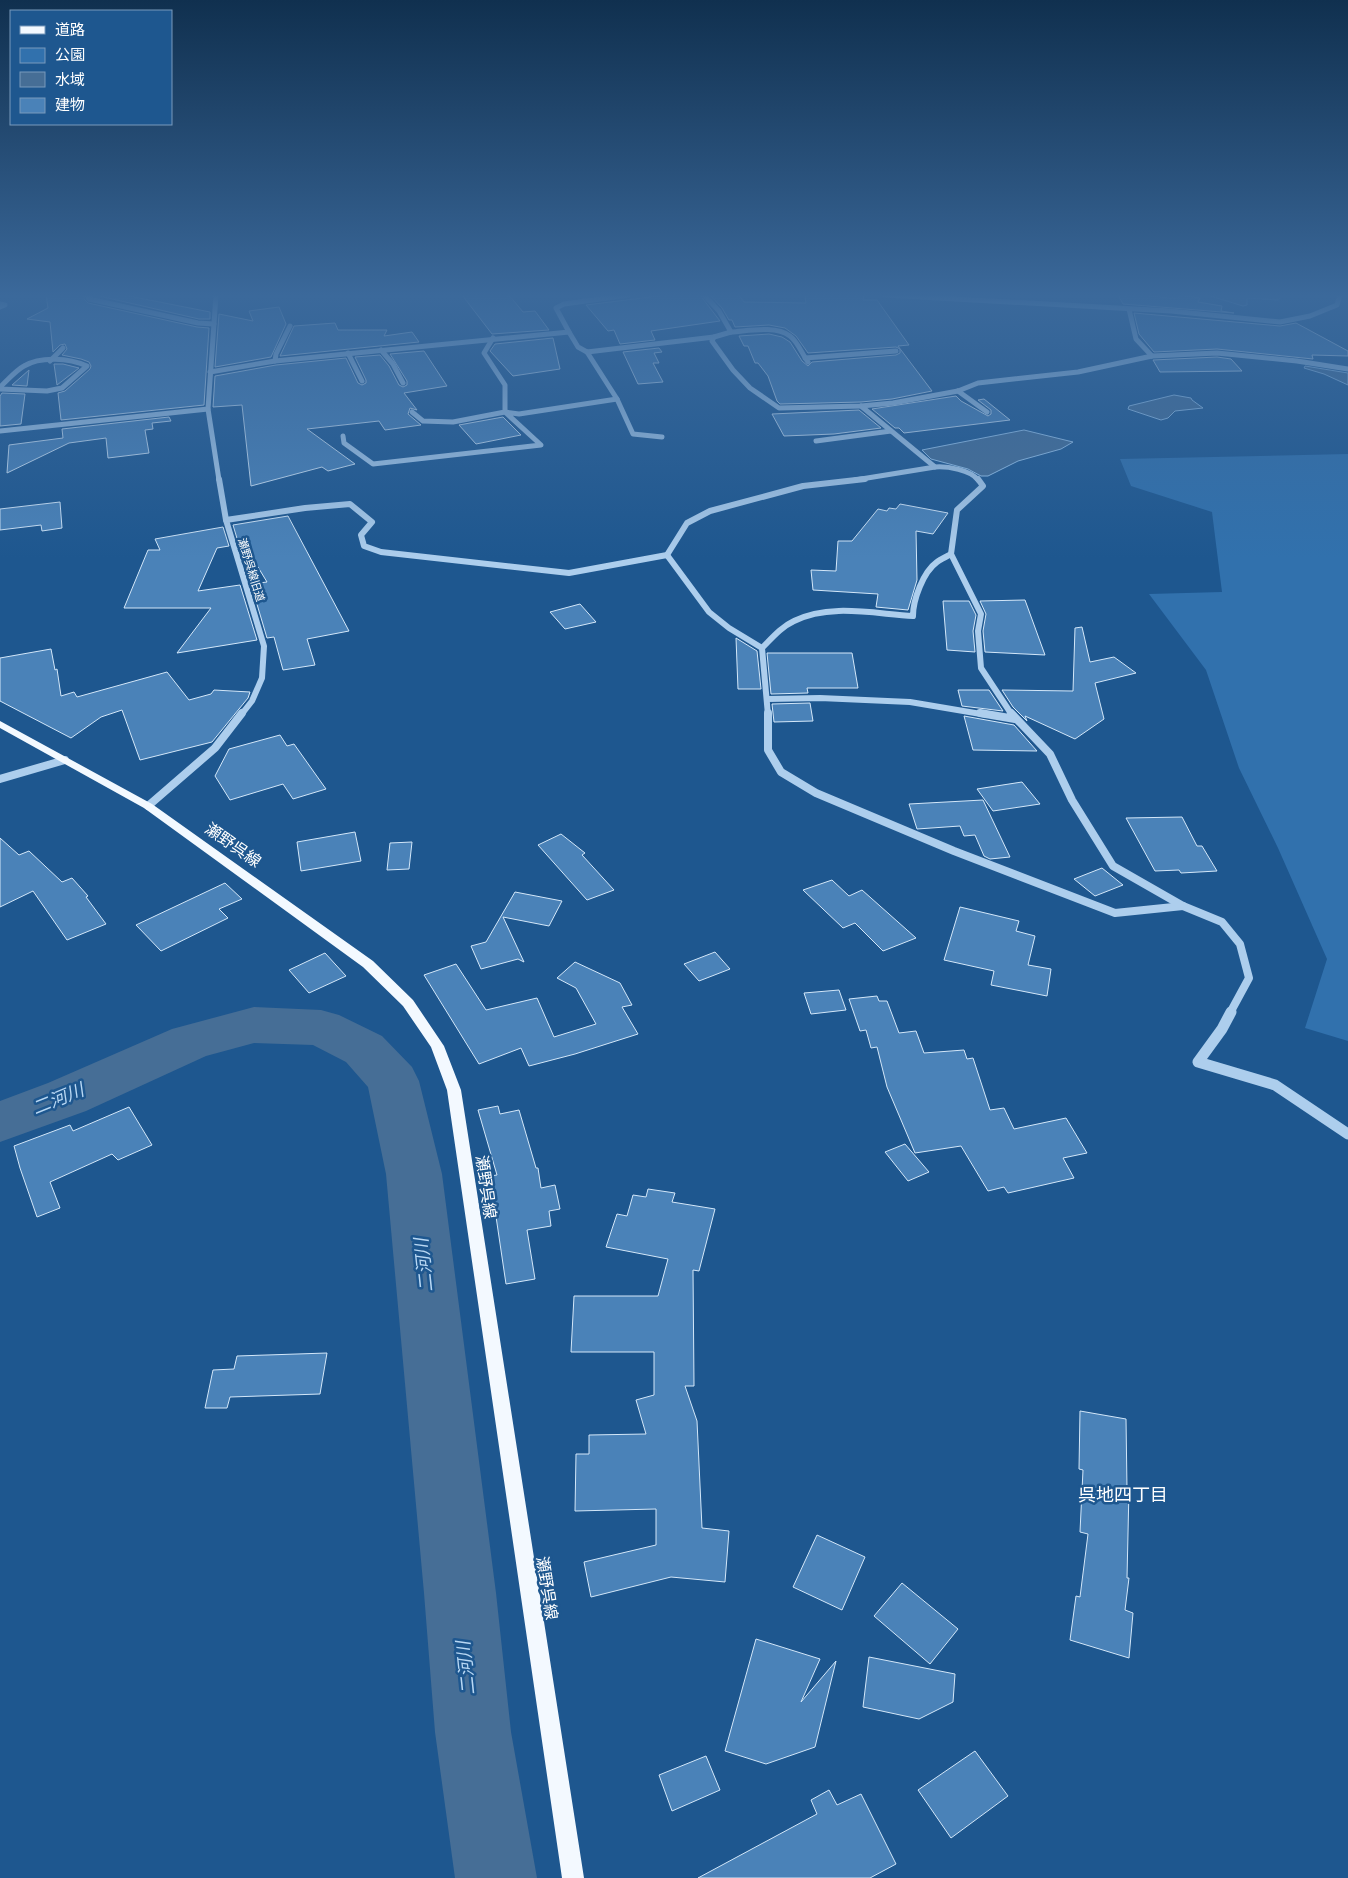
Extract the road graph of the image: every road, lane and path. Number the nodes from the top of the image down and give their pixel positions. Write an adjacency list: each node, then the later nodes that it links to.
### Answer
1 (68, 383): 7 (street)
2 (209, 383): 11 (street, 瀬野呉線旧道)
3 (503, 383): 13 (street)
4 (607, 383): 9 (street)
5 (745, 383): 10 (street)
6 (981, 383): 8 (street)
7 (0, 388)
8 (958, 391): 10 (street); 14 (street)
9 (617, 399): 13 (street); 18 (street)
10 (861, 406): 16 (street)
11 (208, 409): 15 (street); 21 (street, 瀬野呉線旧道)
12 (412, 412): 13 (street)
13 (505, 412): 17 (street)
14 (987, 412)
15 (0, 431)
16 (891, 431): 19 (street); 20 (street)
17 (343, 436)
18 (662, 438)
19 (816, 440)
20 (935, 467): 22 (street); 23 (street)
21 (226, 520): 23 (street); 30 (street, 瀬野呉線旧道)
22 (951, 554): 24 (street); 26 (street)
23 (667, 555): 24 (street)
24 (762, 648): 25 (street)
25 (768, 698): 26 (street); 31 (street)
26 (1015, 719): 31 (street)
27 (0, 724): 28 (main road, 瀬野呉線)
28 (65, 760): 29 (street); 30 (main road, 瀬野呉線)
29 (0, 779)
30 (148, 806): 33 (main road, 瀬野呉線)
31 (1183, 906): 32 (street)
32 (1348, 1134)
33 (573, 1878)

